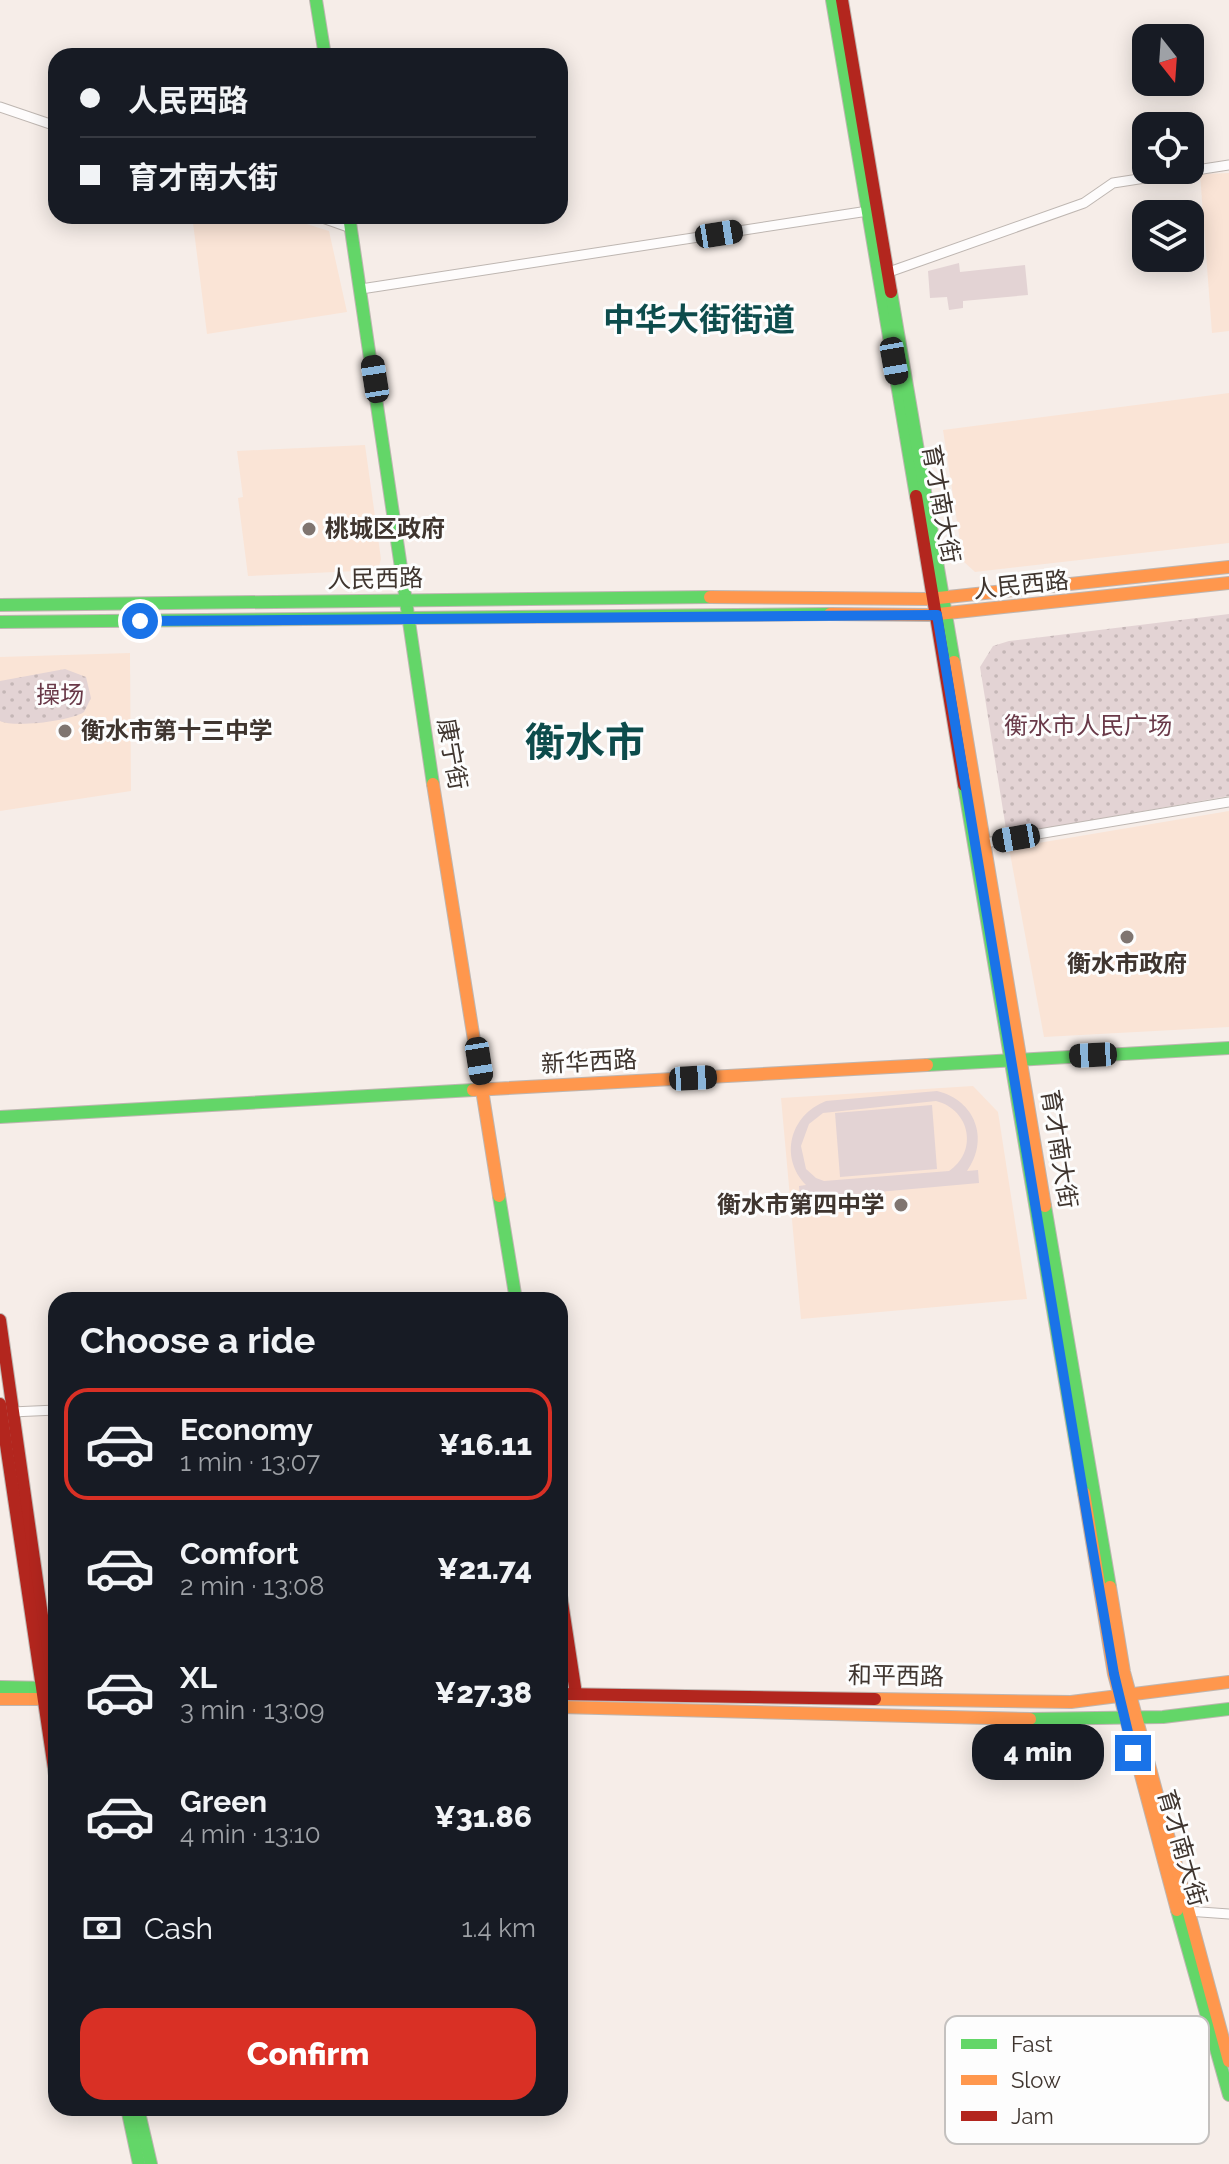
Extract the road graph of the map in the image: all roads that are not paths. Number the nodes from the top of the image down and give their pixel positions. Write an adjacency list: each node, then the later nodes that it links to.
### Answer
1 (316, 0): 4 (main road)
2 (832, 0): 8 (main road, 育才南大街)
3 (842, 0): 10 (main road, 育才南大街)
4 (324, 48)
5 (0, 107): 6 (street)
6 (48, 123)
7 (1229, 165): 10 (street)
8 (868, 211): 11 (street); 14 (main road, 育才南大街)
9 (350, 224): 11 (main road, 康宁街)
10 (889, 272): 14 (main road, 育才南大街)
11 (361, 289): 15 (main road, 康宁街)
12 (1229, 567): 14 (main road, 人民西路)
13 (1229, 583): 17 (main road, 人民西路)
14 (939, 598): 15 (main road, 人民西路); 17 (main road, 育才南大街)
15 (405, 601): 16 (main road, 人民西路); 18 (main road, 康宁街)
16 (0, 605)
17 (942, 615): 18 (main road, 人民西路); 21 (main road, 育才南大街); 23 (main road, 育才南大街)
18 (407, 617): 19 (main road, 人民西路); 24 (main road, 康宁街)
19 (0, 622)
20 (1229, 802): 21 (street)
21 (985, 843): 23 (main road, 育才南大街)
22 (1229, 1048): 23 (main road, 新华西路)
23 (1016, 1060): 24 (main road, 新华西路); 40 (main road, 育才南大街)
24 (483, 1090): 25 (main road, 新华西路); 26 (main road, 康宁街)
25 (0, 1117)
26 (515, 1292)
27 (0, 1320): 30 (main road)
28 (0, 1404): 33 (main road)
29 (48, 1410): 30 (street)
30 (12, 1412): 32 (main road)
31 (568, 1642): 39 (main road)
32 (48, 1679)
33 (48, 1682)
34 (1229, 1682): 40 (main road, 和平西路)
35 (0, 1687): 36 (main road)
36 (48, 1694)
37 (48, 1694): 41 (main road)
38 (568, 1694): 39 (main road, 和平西路)
39 (576, 1694): 40 (main road, 和平西路)
40 (1124, 1696): 44 (main road, 育才南大街)
41 (0, 1699)
42 (568, 1707): 44 (main road, 和平西路)
43 (1229, 1709): 44 (main road, 和平西路)
44 (1130, 1719): 45 (main road, 育才南大街); 47 (main road, 育才南大街)
45 (1187, 1911): 46 (street); 49 (main road, 育才南大街)
46 (1229, 1914)
47 (1208, 2016)
48 (1209, 2019): 50 (main road, 育才南大街)
49 (1229, 2061)
50 (1229, 2095)
51 (129, 2116): 53 (main road)
52 (140, 2116): 54 (main road)
53 (139, 2164)
54 (151, 2164)

